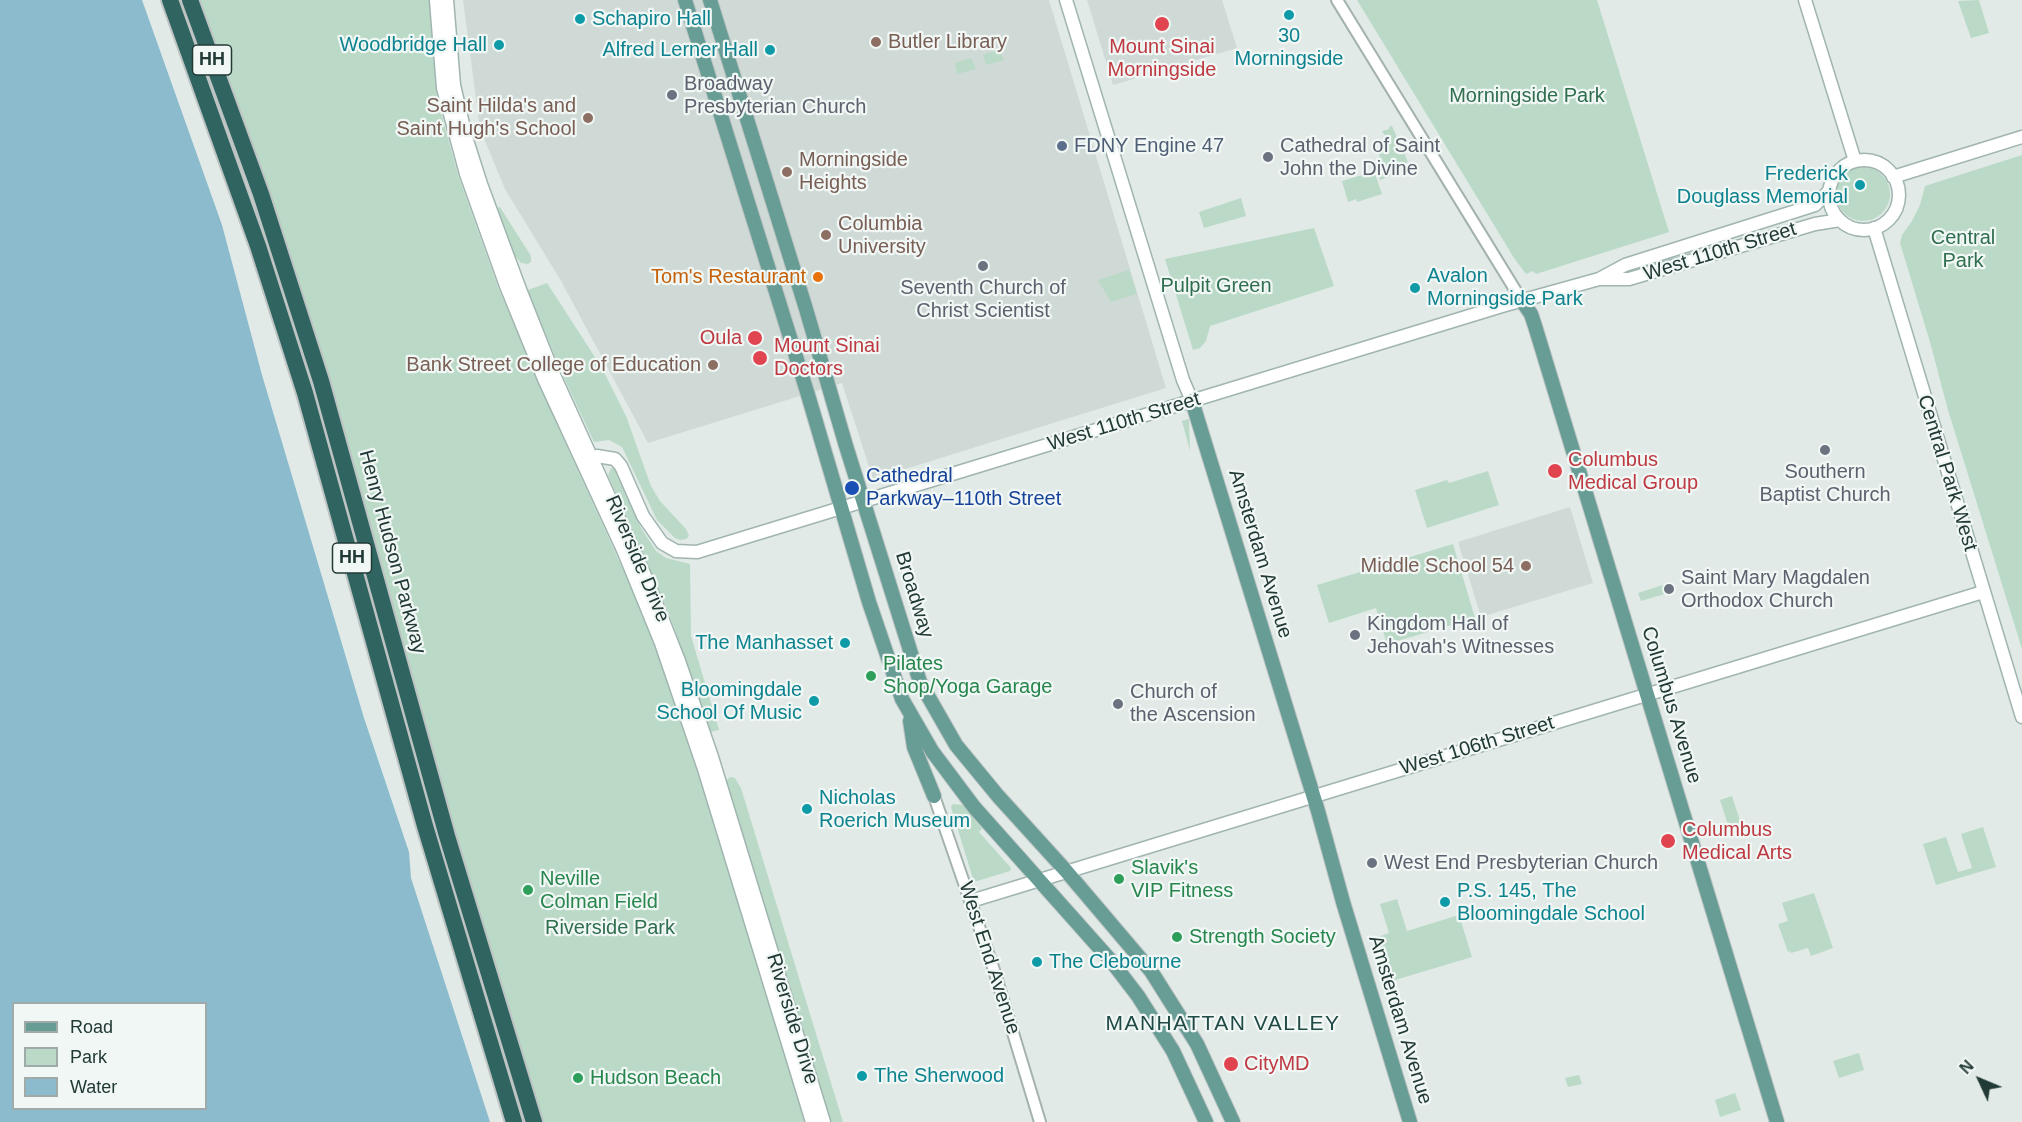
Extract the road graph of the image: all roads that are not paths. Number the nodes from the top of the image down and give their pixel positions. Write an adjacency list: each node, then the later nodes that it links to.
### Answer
1 (170, 0): 33 (highway, Henry Hudson Parkway / HH)
2 (190, 0): 34 (highway, Henry Hudson Parkway / HH)
3 (436, 0): 10 (main road, Riverside Drive)
4 (447, 0): 10 (main road, Riverside Drive)
5 (685, 0): 22 (main road)
6 (711, 0): 21 (main road, Broadway)
7 (1066, 0): 19 (main road, Amsterdam Avenue)
8 (1337, 0): 18 (street)
9 (1805, 0): 12 (main road)
10 (448, 87): 20 (main road, Riverside Drive)
11 (2022, 137): 13 (main road)
12 (1854, 161): 13 (main road); 14 (main road)
13 (1893, 177): 16 (main road)
14 (1829, 191): 15 (main road); 17 (main road, West 110th Street)
15 (1840, 220): 16 (main road); 17 (main road, West 110th Street)
16 (1874, 228): 23 (main road, Central Park West)
17 (1599, 279): 18 (main road, West 110th Street)
18 (1522, 301): 19 (main road, West 110th Street); 24 (main road, Columbus Avenue)
19 (1192, 401): 21 (main road, West 110th Street); 29 (main road, Amsterdam Avenue)
20 (587, 458): 22 (main road, West 110th Street); 27 (main road, Riverside Drive)
21 (864, 500): 22 (main road, West 110th Street); 30 (main road, Broadway)
22 (841, 507): 25 (main road)
23 (1983, 592): 24 (main road, West 106th Street); 26 (main road, Central Park West)
24 (1647, 694): 29 (main road, West 106th Street); 41 (main road, Columbus Avenue)
25 (909, 713): 28 (main road); 31 (main road)
26 (2022, 717)
27 (707, 759): 35 (main road, Riverside Drive); 36 (main road, Riverside Drive)
28 (934, 796): 32 (street, West End Avenue)
29 (1313, 796): 30 (main road, West 106th Street); 40 (main road, Amsterdam Avenue)
30 (1067, 872): 31 (main road, West 106th Street); 39 (main road, Broadway)
31 (1040, 880): 32 (main road, West 106th Street); 38 (main road)
32 (971, 901): 37 (street, West End Avenue)
33 (514, 1122)
34 (534, 1122)
35 (812, 1122)
36 (824, 1122)
37 (1040, 1122)
38 (1206, 1122)
39 (1233, 1122)
40 (1410, 1122)
41 (1777, 1122)

